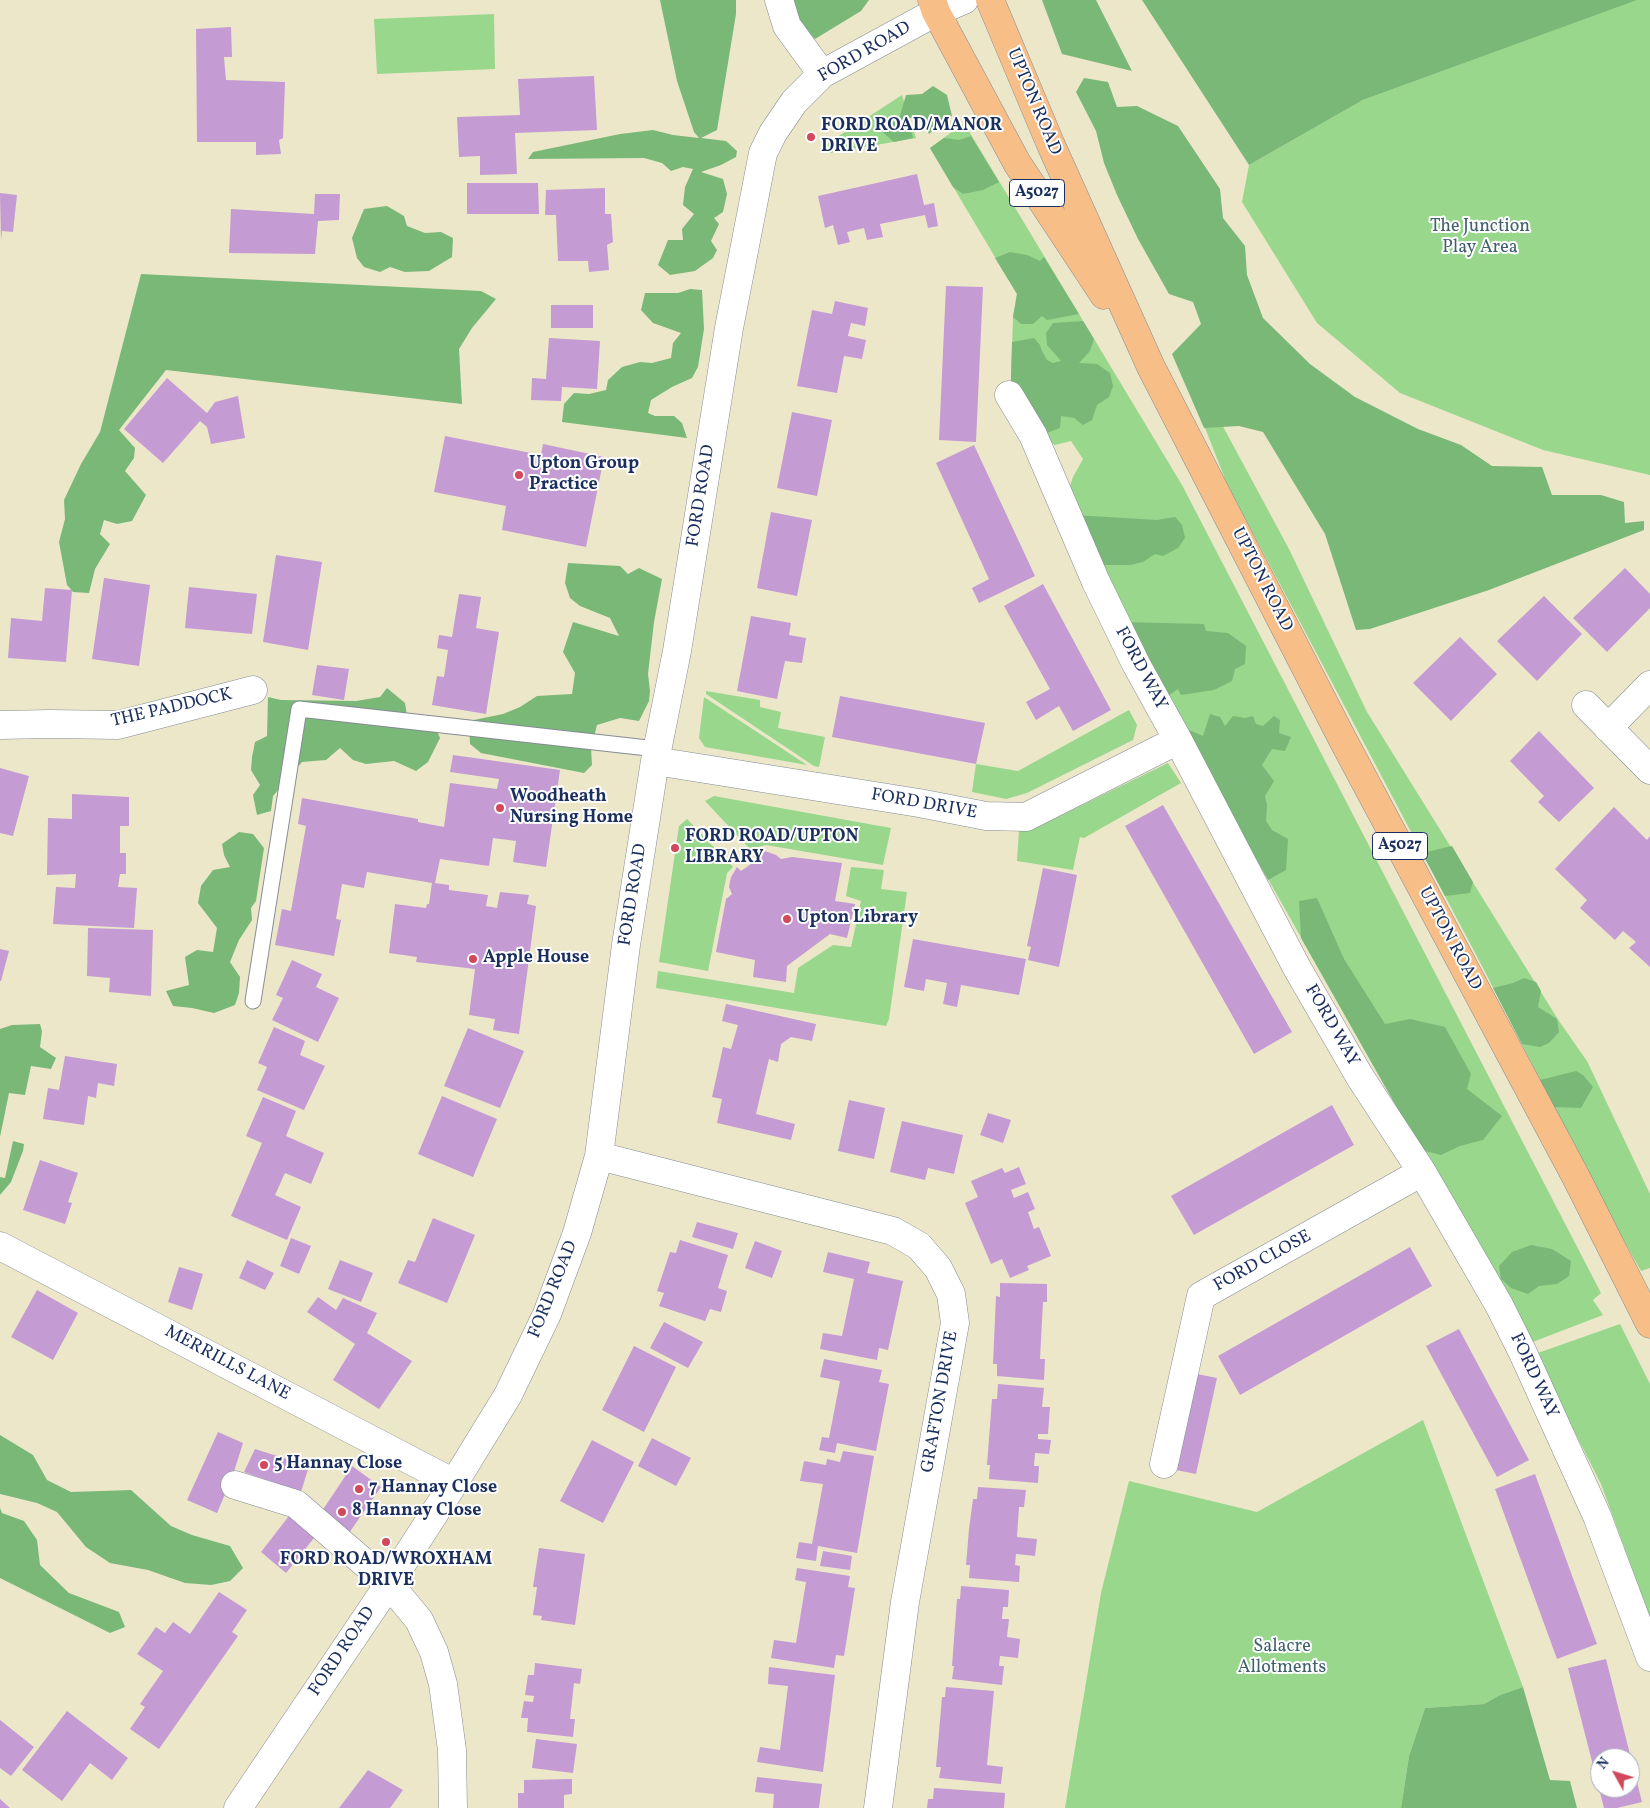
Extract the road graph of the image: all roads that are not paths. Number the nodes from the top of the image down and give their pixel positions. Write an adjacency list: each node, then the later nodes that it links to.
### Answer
1 (779, 0): 5 (street)
2 (964, 0): 4 (street, FORD ROAD)
3 (990, 0): 6 (main road, UPTON ROAD / A5027)
4 (934, 6): 5 (street, FORD ROAD); 6 (main road, UPTON ROAD / A5027)
5 (822, 74): 14 (street, FORD ROAD)
6 (1151, 367): 20 (main road, UPTON ROAD / A5027)
7 (1009, 394): 13 (street, FORD WAY)
8 (1650, 685): 12 (street)
9 (253, 690): 11 (street, THE PADDOCK)
10 (1586, 705): 12 (street)
11 (0, 725)
12 (1608, 728): 15 (street)
13 (1178, 740): 14 (street, FORD DRIVE); 18 (street, FORD WAY)
14 (656, 755): 16 (lane); 17 (street, FORD ROAD)
15 (1650, 770)
16 (253, 1001)
17 (599, 1156): 22 (street, FORD ROAD); 28 (street, GRAFTON DRIVE)
18 (1422, 1172): 21 (street, FORD CLOSE); 25 (street, FORD WAY)
19 (0, 1246): 22 (street, MERRILLS LANE)
20 (1650, 1324)
21 (1164, 1464)
22 (454, 1483): 24 (street, FORD ROAD)
23 (235, 1485): 24 (street)
24 (388, 1584): 26 (street, FORD ROAD); 27 (street)
25 (1650, 1657)
26 (238, 1808)
27 (453, 1808)
28 (878, 1808)

